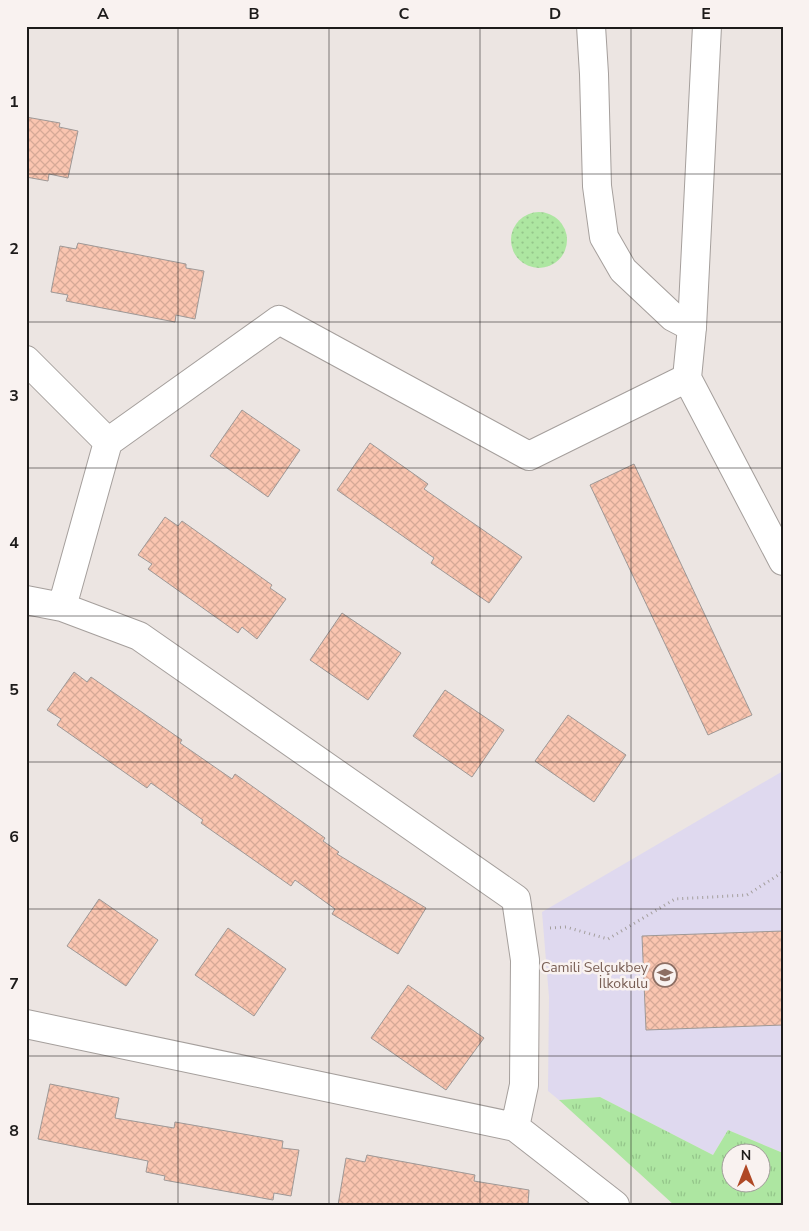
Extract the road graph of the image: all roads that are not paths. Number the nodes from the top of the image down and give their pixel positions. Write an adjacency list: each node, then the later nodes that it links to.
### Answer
1 (591, 26): 3 (street)
2 (707, 26): 3 (street)
3 (692, 327): 5 (street)
4 (26, 360): 6 (street)
5 (686, 378): 6 (street); 7 (street)
6 (108, 442): 9 (street)
7 (783, 561)
8 (26, 600): 9 (street)
9 (62, 607): 11 (street)
10 (26, 1024): 11 (street)
11 (515, 1127): 12 (street)
12 (615, 1205)

